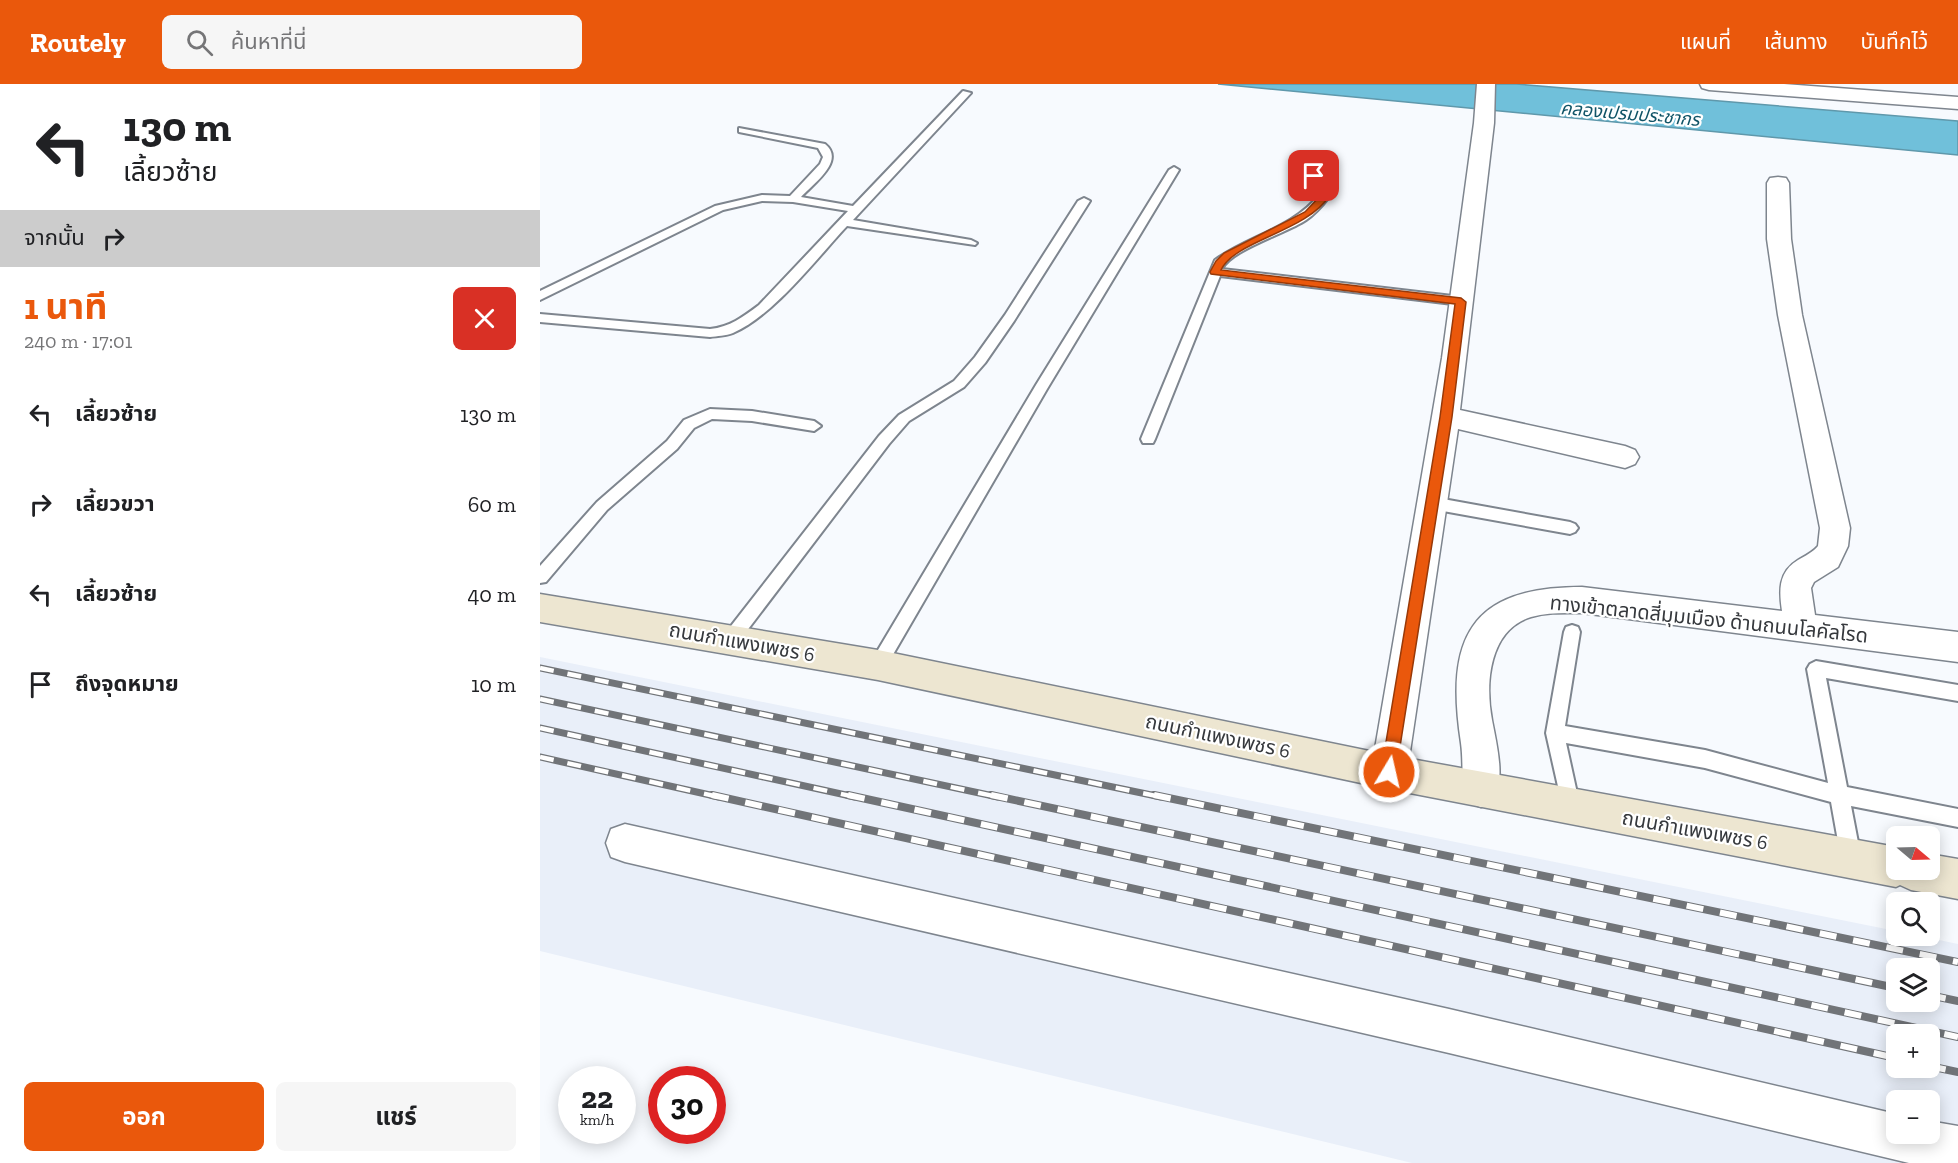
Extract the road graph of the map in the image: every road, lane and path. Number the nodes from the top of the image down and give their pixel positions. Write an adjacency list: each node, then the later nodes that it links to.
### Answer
1 (1486, 84): 16 (street)
2 (1709, 84): 4 (street)
3 (966, 93): 11 (lane)
4 (1958, 103)
5 (743, 130): 9 (lane)
6 (1299, 165): 14 (lane)
7 (1174, 170): 30 (lane)
8 (1778, 183): 26 (street)
9 (792, 199): 11 (lane); 15 (lane)
10 (1084, 201): 28 (lane)
11 (854, 209): 12 (lane)
12 (845, 222): 13 (lane); 17 (lane)
13 (971, 243)
14 (1215, 272): 16 (lane); 20 (lane)
15 (540, 296)
16 (1461, 302): 18 (street)
17 (540, 318)
18 (1446, 417): 21 (street); 22 (street)
19 (814, 426): 24 (lane)
20 (1148, 439)
21 (1625, 457)
22 (1432, 503): 23 (lane); 33 (street)
23 (1570, 528)
24 (540, 577)
25 (540, 608): 28 (main road, ถนนกำแพงเพชร 6)
26 (1800, 627): 29 (street, ทางเข้าตลาดสี่มุมเมือง ด้านถนนโลคัลโรด); 34 (street, ทางเข้าตลาดสี่มุมเมือง ด้านถนนโลคัลโรด)
27 (1572, 632): 32 (lane)
28 (730, 640): 30 (main road, ถนนกำแพงเพชร 6)
29 (1958, 647)
30 (878, 665): 33 (main road, ถนนกำแพงเพชร 6)
31 (1958, 693): 35 (lane)
32 (1555, 733): 35 (lane); 36 (lane)
33 (1389, 772): 34 (main road, ถนนกำแพงเพชร 6)
34 (1480, 789): 36 (main road, ถนนกำแพงเพชร 6)
35 (1840, 795): 37 (lane); 39 (lane)
36 (1571, 807): 39 (main road, ถนนกำแพงเพชร 6)
37 (1958, 818)
38 (625, 843): 44 (street)
39 (1851, 858): 40 (main road, ถนนกำแพงเพชร 6)
40 (1886, 865)
41 (1940, 876): 42 (main road)
42 (1958, 879)
43 (1958, 1149): 44 (street)
44 (1920, 1152)

